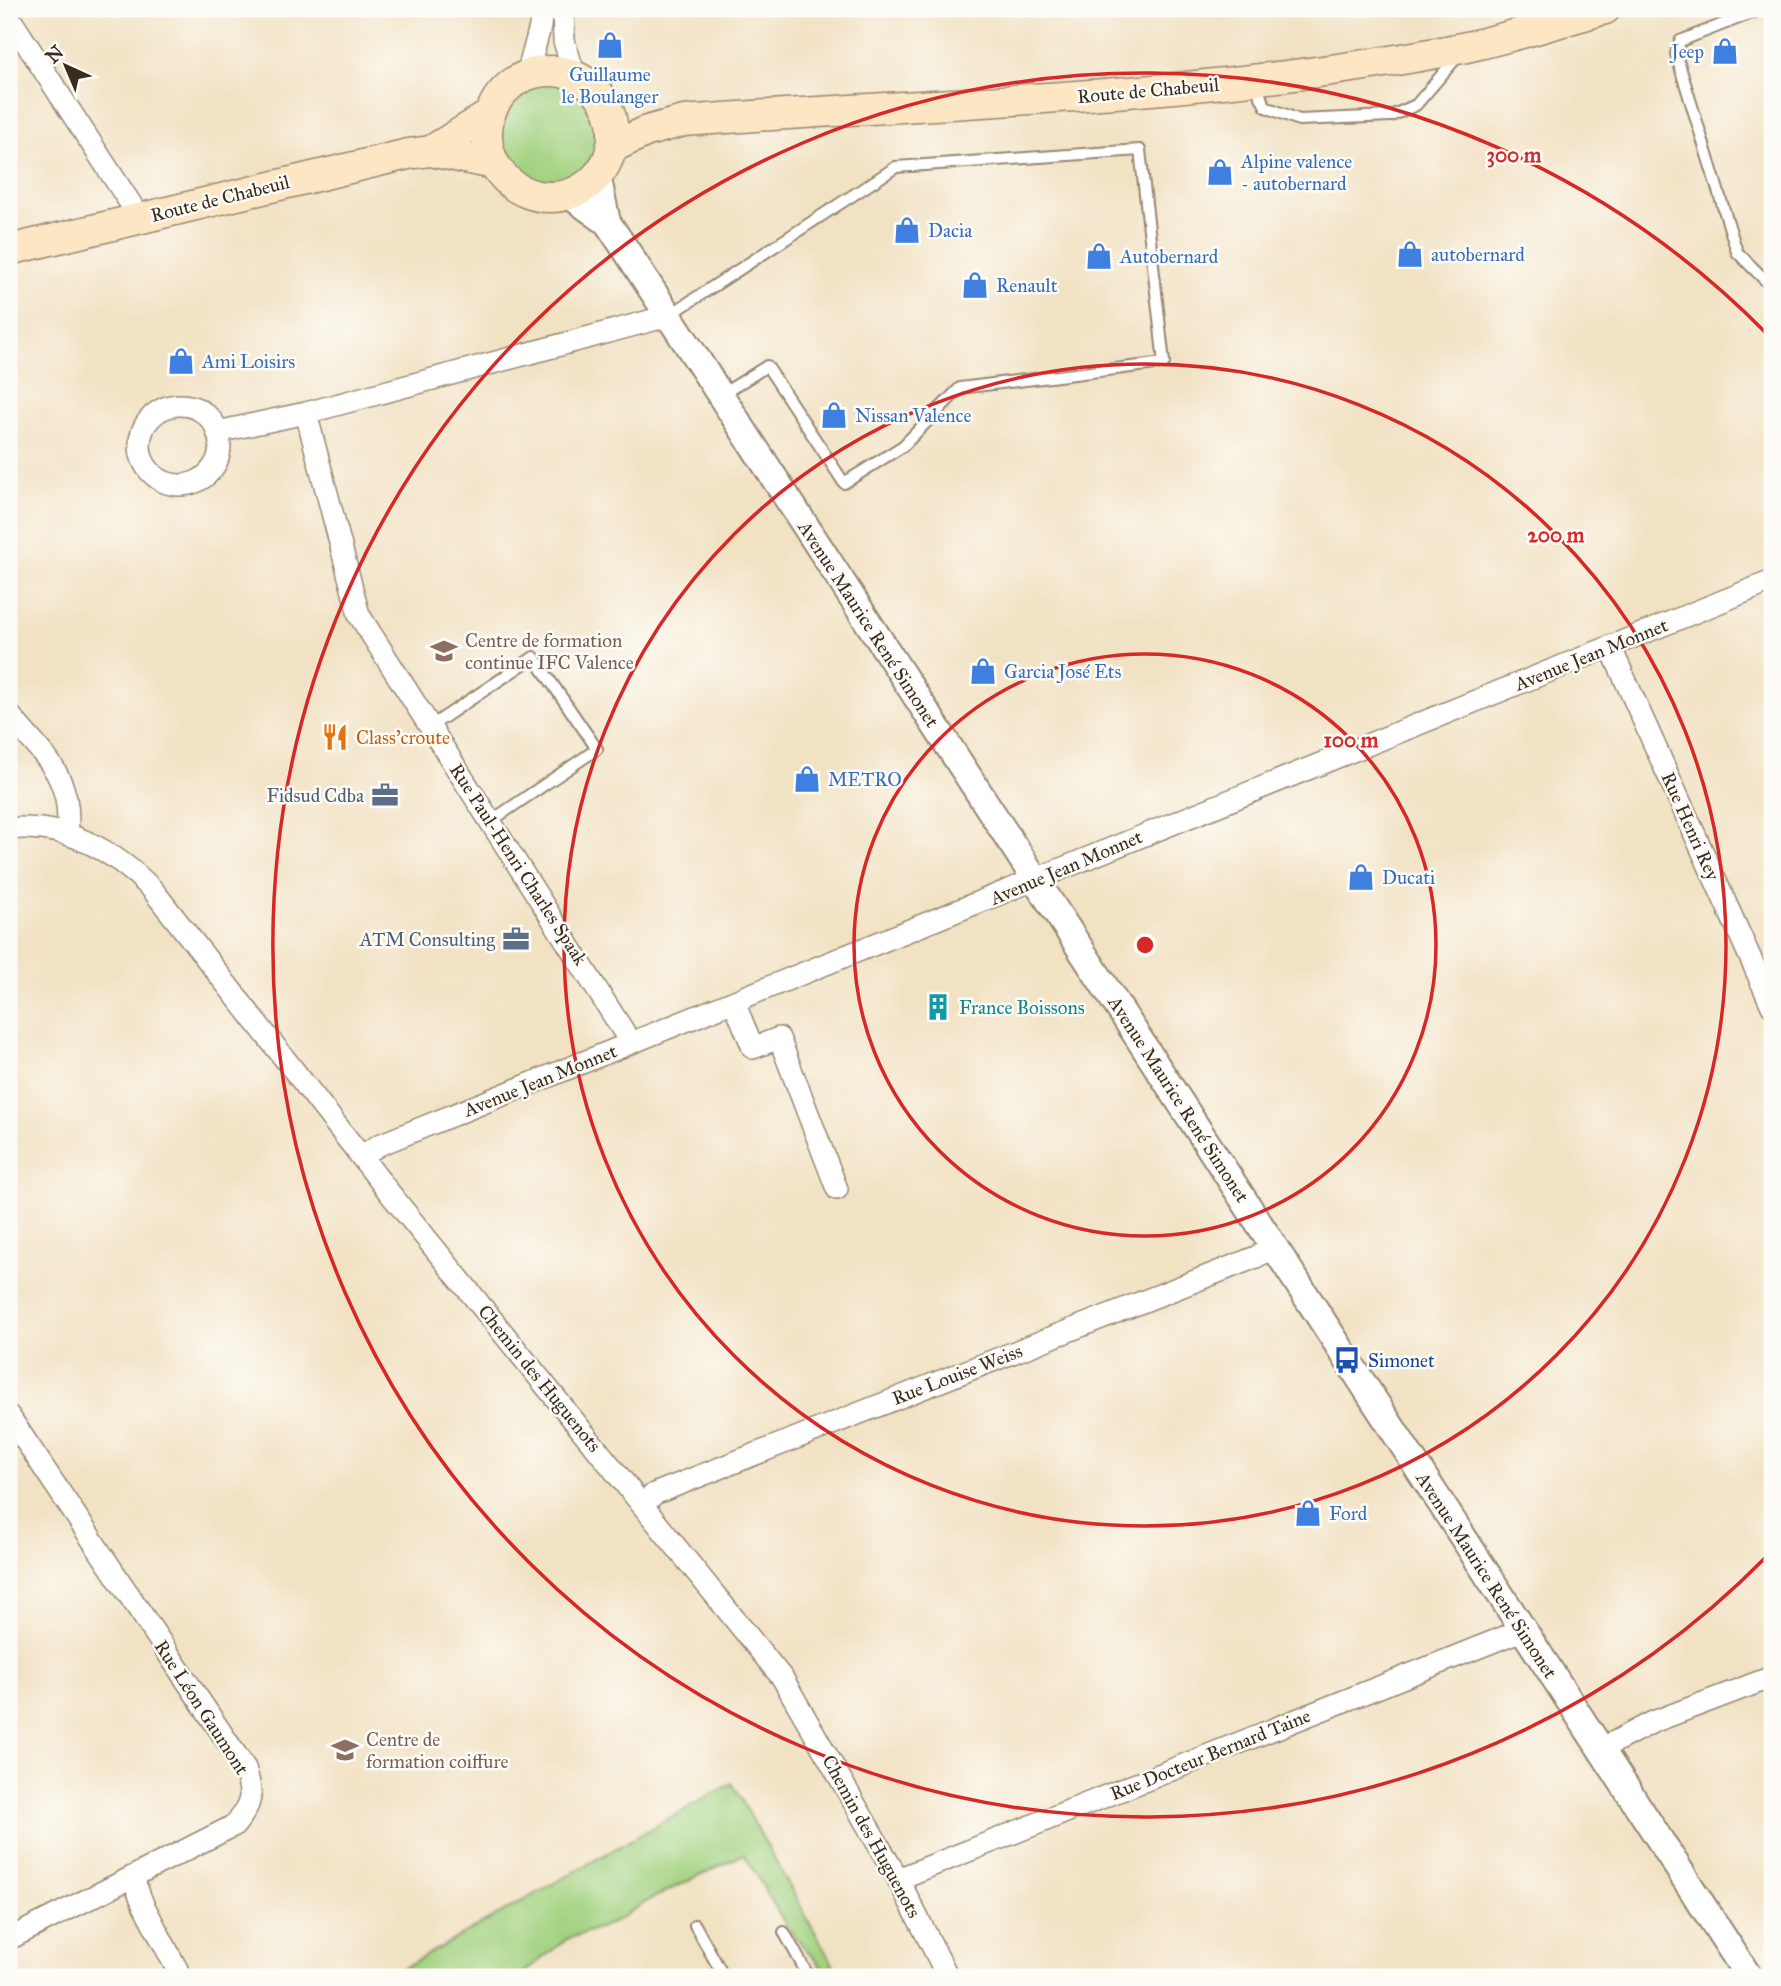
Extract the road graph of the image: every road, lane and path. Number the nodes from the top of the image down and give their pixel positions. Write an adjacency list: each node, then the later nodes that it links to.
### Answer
1 (542, 9): 7 (street)
2 (563, 9): 8 (street)
3 (1605, 9): 6 (main road, Route de Chabeuil)
4 (1762, 9): 21 (lane)
5 (9, 17): 18 (street)
6 (1464, 47): 9 (main road, Route de Chabeuil); 9 (lane)
7 (527, 75): 8 (main road); 11 (main road)
8 (575, 76): 10 (main road)
9 (1253, 80): 12 (main road, Route de Chabeuil)
10 (607, 108): 12 (main road, Route de Chabeuil); 13 (main road)
11 (489, 115): 14 (main road, Route de Chabeuil); 15 (main road)
12 (684, 121): 13 (main road, Route de Chabeuil)
13 (611, 148): 16 (main road)
14 (431, 151): 15 (main road, Route de Chabeuil); 18 (main road, Route de Chabeuil)
15 (494, 164): 17 (main road)
16 (597, 175): 17 (main road); 19 (street, Avenue Maurice René Simonet)
17 (568, 194): 19 (street, Avenue Maurice René Simonet)
18 (140, 218): 20 (main road, Route de Chabeuil)
19 (607, 222): 22 (street, Avenue Maurice René Simonet)
20 (9, 250)
21 (1772, 287)
22 (668, 316): 23 (street, Avenue Maurice René Simonet); 23 (lane); 24 (street)
23 (720, 395): 33 (street, Avenue Maurice René Simonet)
24 (306, 413): 25 (street); 29 (street, Rue Paul-Henri Charles Spaak)
25 (218, 432)
26 (1772, 581): 27 (street, Avenue Jean Monnet)
27 (1610, 646): 33 (street, Avenue Jean Monnet); 35 (street, Rue Henri Rey)
28 (9, 714): 32 (street)
29 (431, 726): 30 (street, Rue Paul-Henri Charles Spaak); 30 (lane)
30 (491, 821): 36 (street, Rue Paul-Henri Charles Spaak)
31 (9, 829): 32 (street, Chemin des Huguenots)
32 (67, 834): 37 (street, Chemin des Huguenots)
33 (1035, 878): 34 (street, Avenue Jean Monnet); 39 (street, Avenue Maurice René Simonet)
34 (734, 1002): 36 (street, Avenue Jean Monnet); 38 (street)
35 (1772, 1006)
36 (631, 1043): 37 (street, Avenue Jean Monnet)
37 (361, 1156): 41 (street, Chemin des Huguenots)
38 (837, 1189)
39 (1274, 1247): 41 (street, Rue Louise Weiss); 42 (street, Avenue Maurice René Simonet)
40 (9, 1416): 45 (street, Rue Léon Gaumont)
41 (643, 1505): 46 (street, Chemin des Huguenots)
42 (1522, 1630): 44 (street, Avenue Maurice René Simonet); 46 (street, Rue Docteur Bernard Taine)
43 (1772, 1677): 44 (street)
44 (1599, 1750): 54 (street, Avenue Maurice René Simonet)
45 (133, 1878): 49 (street, Rue Léon Gaumont); 50 (street)
46 (898, 1879): 53 (street, Chemin des Huguenots)
47 (695, 1925): 51 (lane)
48 (784, 1932): 52 (lane)
49 (9, 1939)
50 (181, 1977)
51 (724, 1977)
52 (809, 1977)
53 (948, 1977)
54 (1749, 1977)

